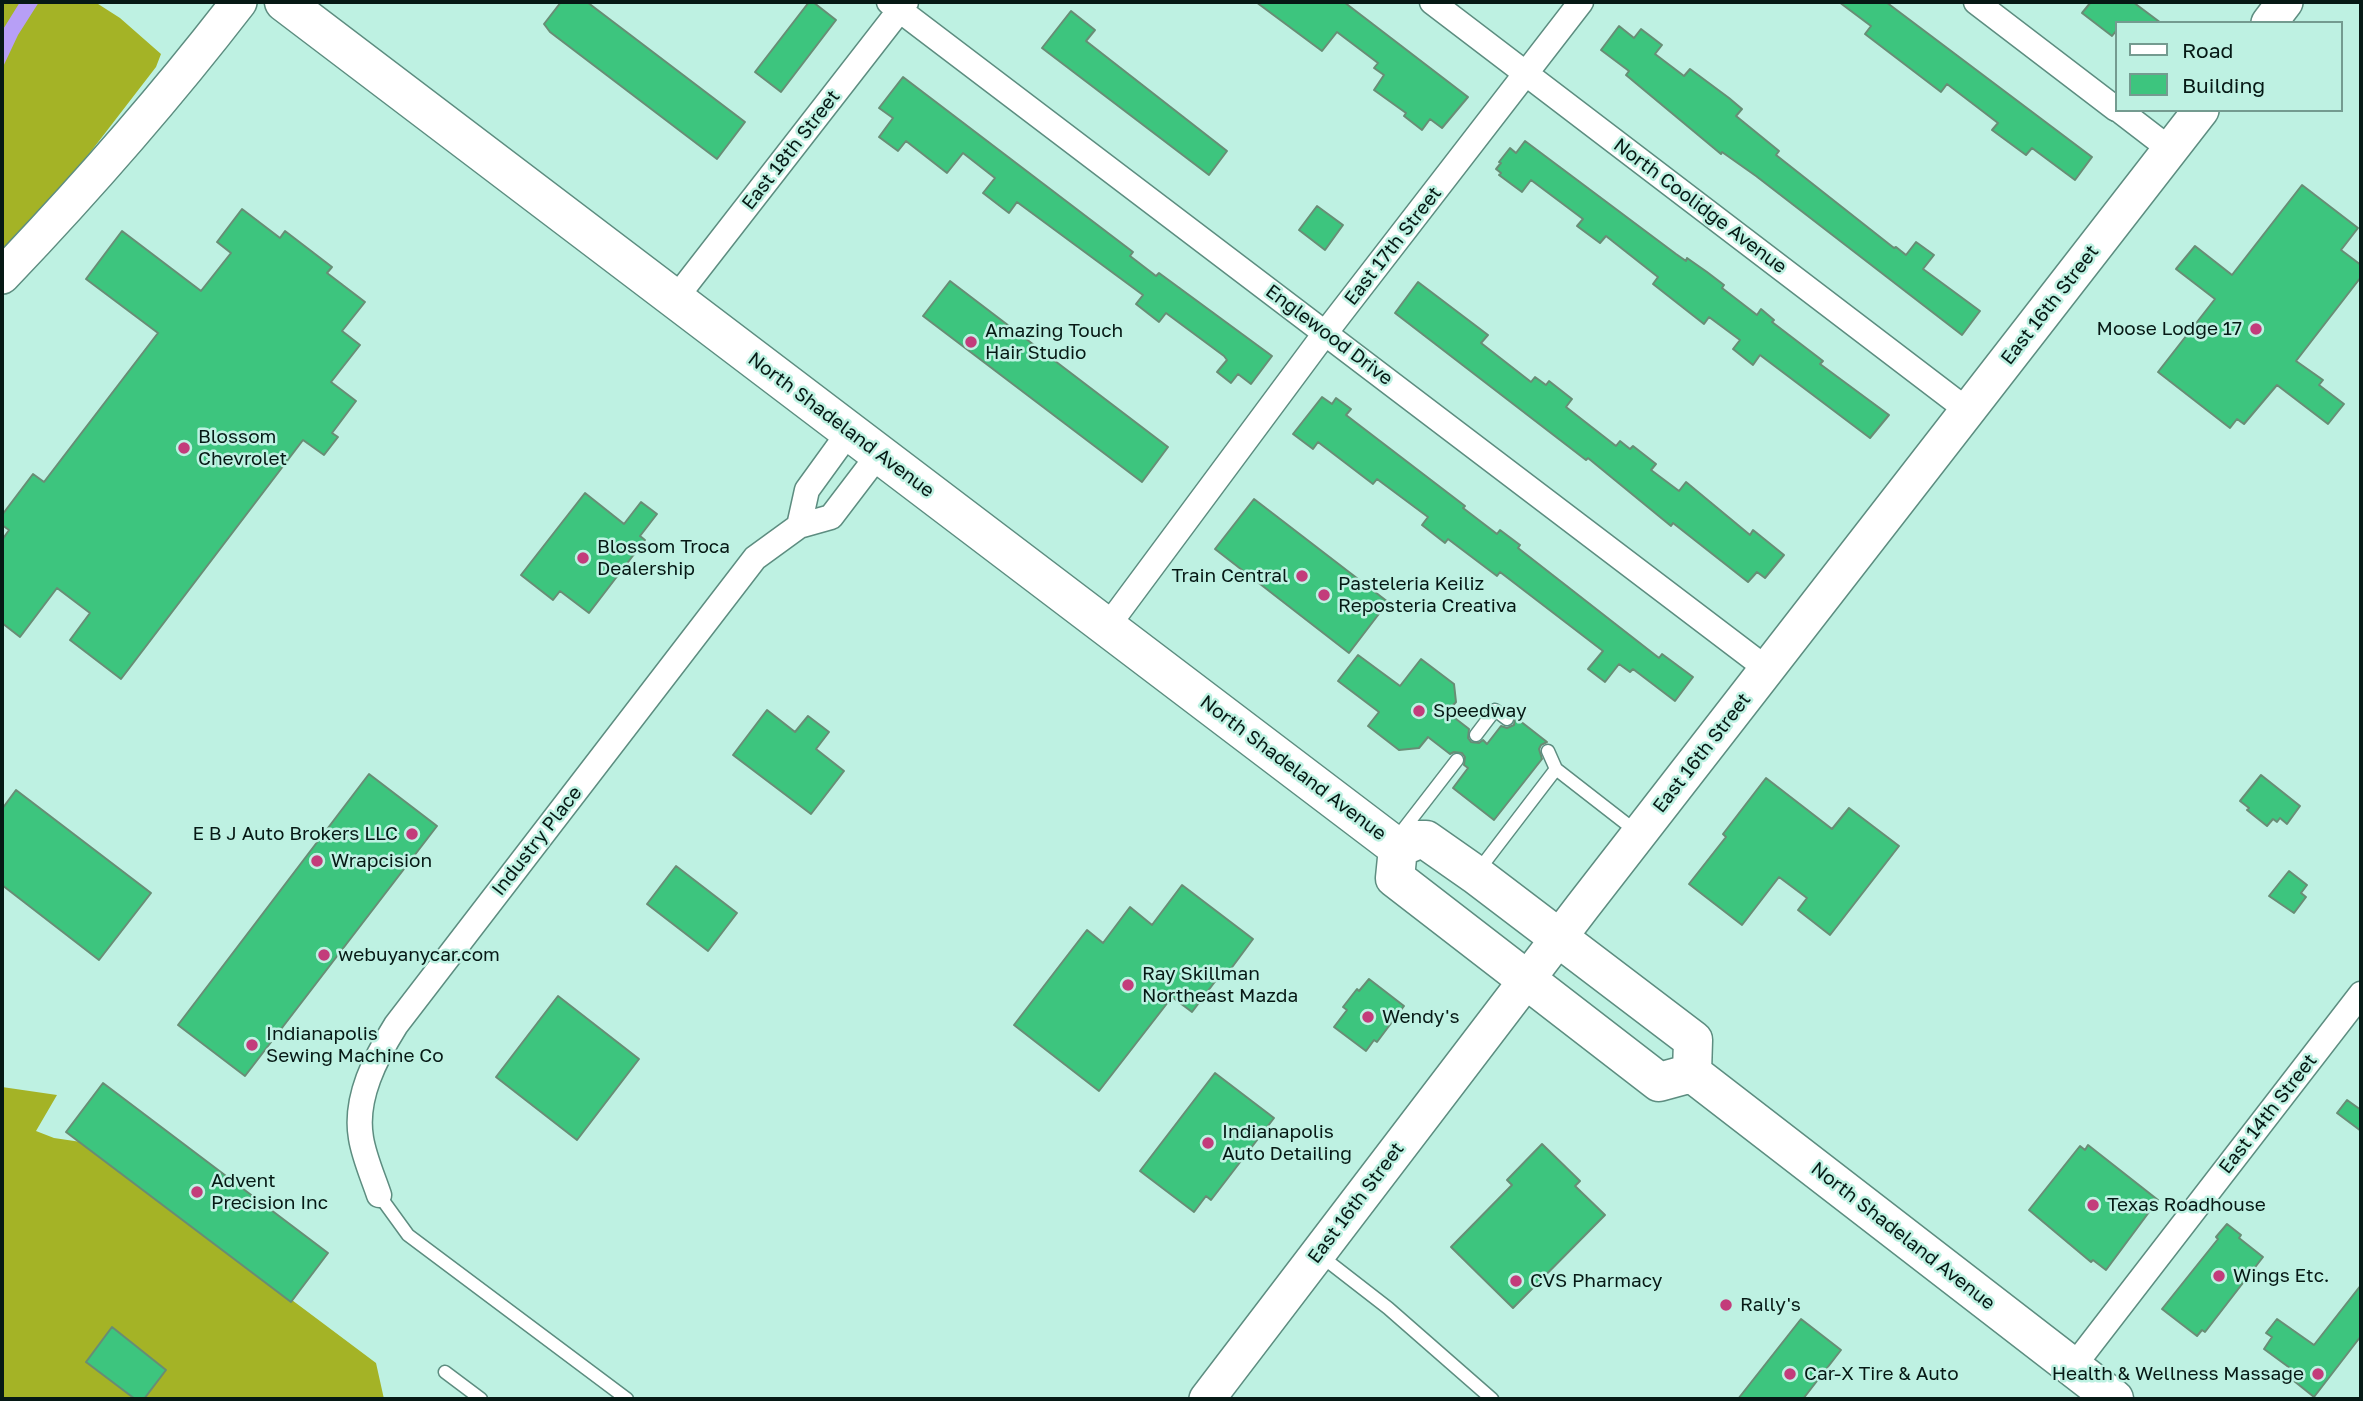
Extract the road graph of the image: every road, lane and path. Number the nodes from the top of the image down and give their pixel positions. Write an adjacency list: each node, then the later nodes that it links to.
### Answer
1 (239, 2): 14 (street)
2 (284, 2): 15 (main road, North Shadeland Avenue)
3 (1432, 2): 9 (street, North Coolidge Avenue)
4 (1581, 2): 9 (street, East 17th Street)
5 (1976, 2): 10 (street)
6 (2285, 2): 8 (street)
7 (898, 4): 15 (street, East 18th Street); 16 (street, Englewood Drive)
8 (2271, 21)
9 (1526, 73): 16 (street, East 17th Street); 17 (street, North Coolidge Avenue)
10 (2114, 107)
11 (2121, 112): 13 (street)
12 (2200, 112): 13 (street, East 16th Street)
13 (2171, 150): 17 (street, East 16th Street)
14 (2, 276)
15 (676, 299): 18 (main road, North Shadeland Avenue)
16 (1326, 332): 20 (street, East 17th Street); 21 (street, Englewood Drive)
17 (1967, 410): 21 (street, East 16th Street)
18 (864, 443): 19 (street); 19 (street, Industry Place); 20 (main road, North Shadeland Avenue)
19 (799, 526): 34 (street, Industry Place)
20 (1107, 627): 28 (main road, North Shadeland Avenue)
21 (1767, 669): 27 (street, East 16th Street)
22 (1507, 719): 23 (lane)
23 (1476, 735)
24 (1548, 751): 26 (lane)
25 (1457, 760): 28 (lane)
26 (1556, 769): 27 (lane); 29 (lane)
27 (1639, 833): 30 (street, East 16th Street)
28 (1395, 846): 29 (main road, North Shadeland Avenue); 31 (main road, North Shadeland Avenue)
29 (1476, 874): 30 (main road, North Shadeland Avenue)
30 (1558, 938): 31 (street, East 16th Street); 33 (main road, North Shadeland Avenue)
31 (1526, 979): 33 (main road, North Shadeland Avenue); 35 (street, East 16th Street)
32 (2361, 994): 36 (street, East 14th Street)
33 (1692, 1073): 36 (main road, North Shadeland Avenue)
34 (379, 1195): 39 (lane)
35 (1318, 1253): 40 (street, East 16th Street); 41 (lane)
36 (2073, 1367): 42 (main road, North Shadeland Avenue)
37 (445, 1372): 38 (lane)
38 (481, 1399)
39 (627, 1399)
40 (1207, 1399)
41 (1492, 1399)
42 (2114, 1399)

